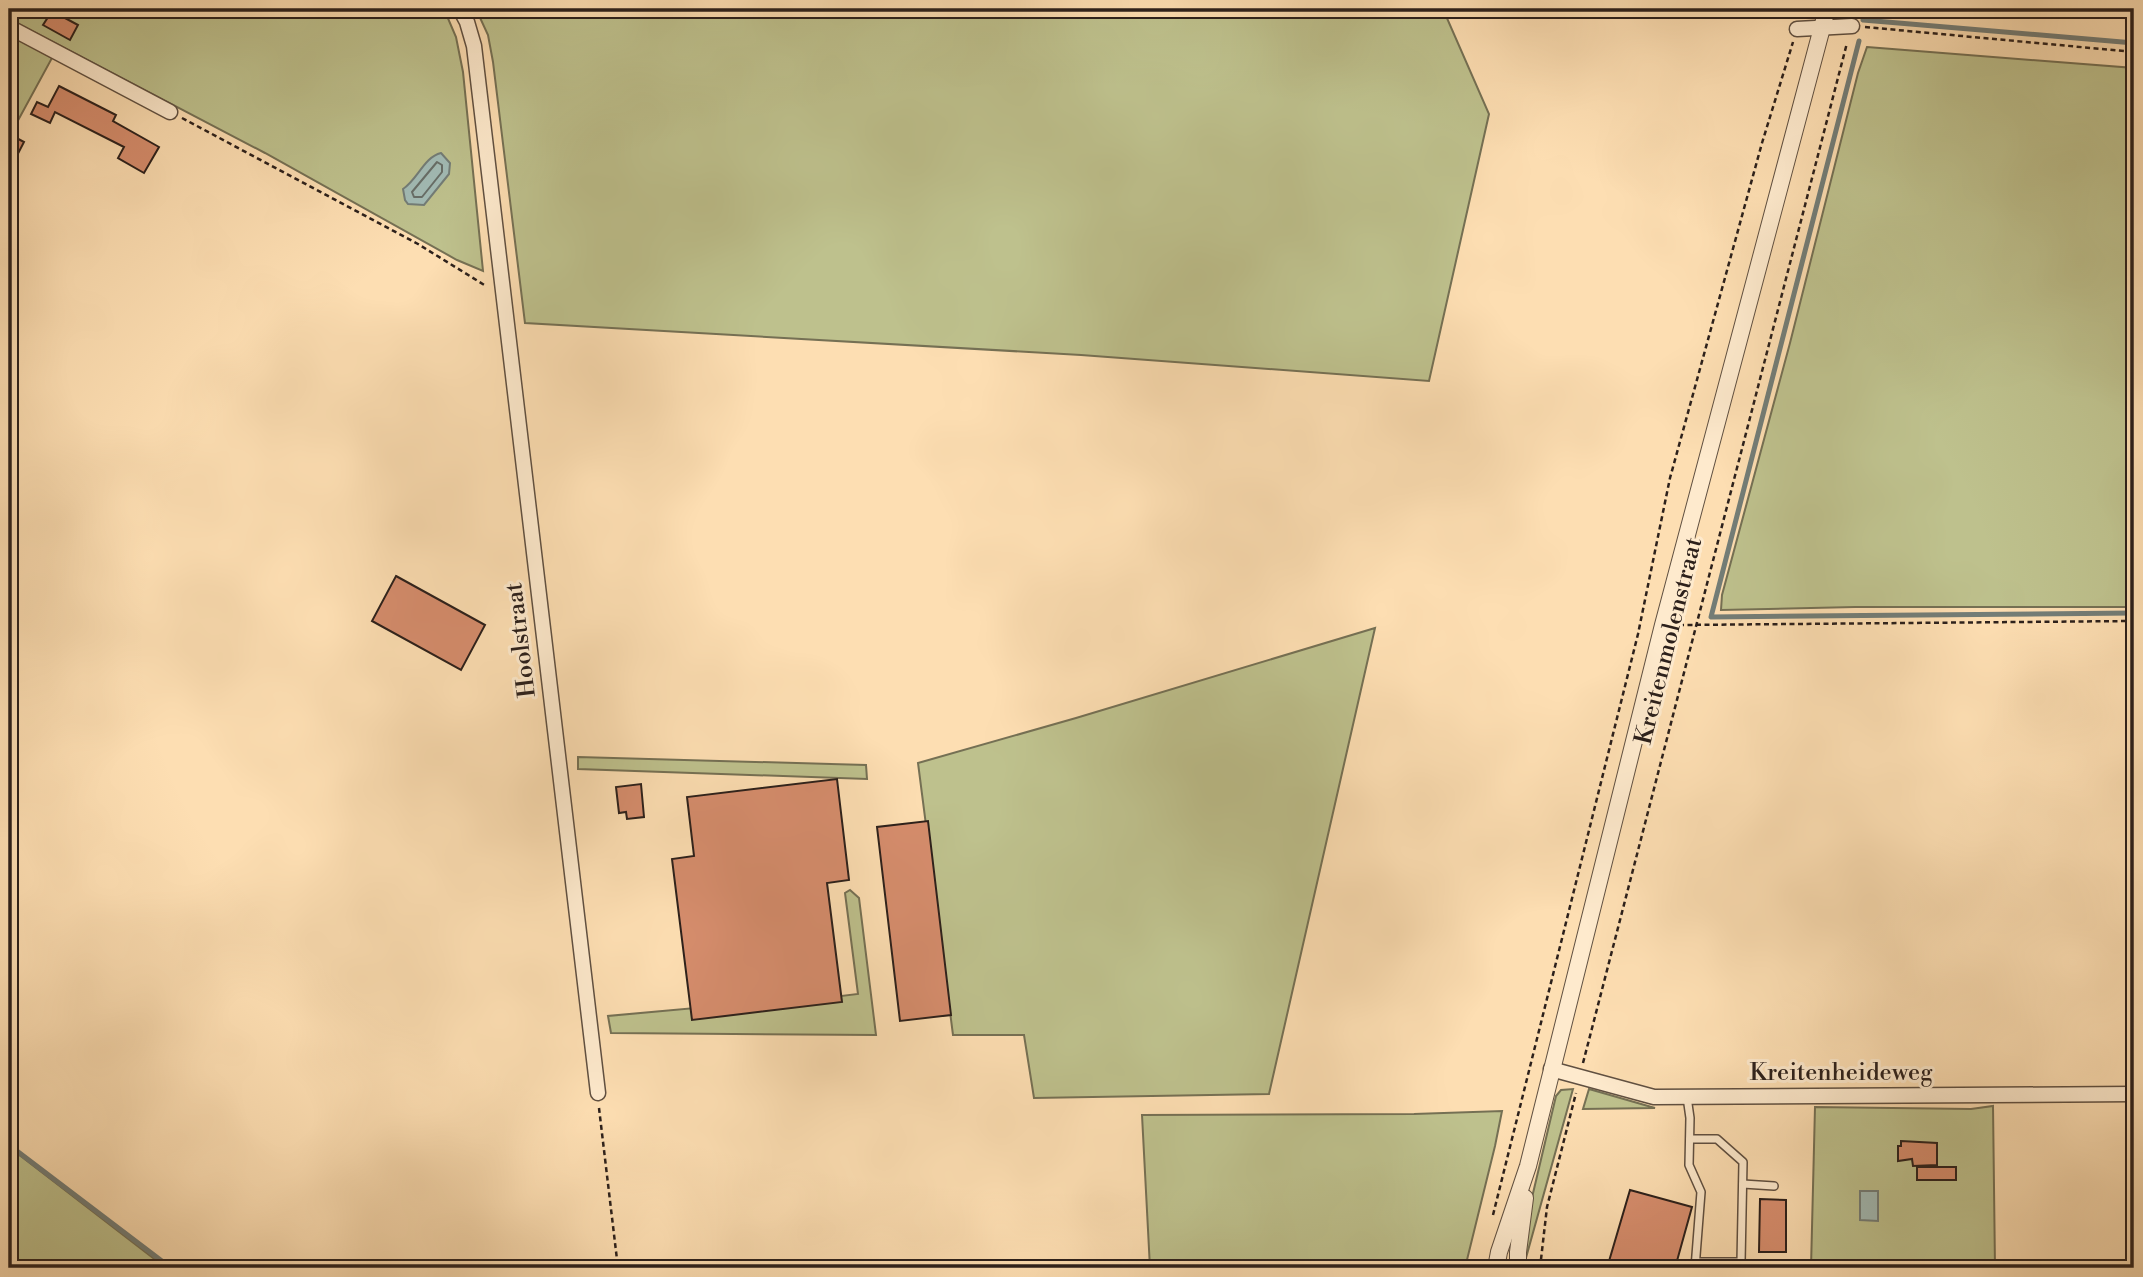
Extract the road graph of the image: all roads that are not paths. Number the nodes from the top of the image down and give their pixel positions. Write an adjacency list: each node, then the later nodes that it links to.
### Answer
1 (460, 9): 9 (street, Hoolstraat)
2 (1827, 9): 5 (street, Kreitenmolenstraat)
3 (1852, 26): 5 (street)
4 (9, 27): 7 (street)
5 (1822, 28): 6 (street); 8 (street, Kreitenmolenstraat)
6 (1797, 29)
7 (170, 112)
8 (1551, 1069): 11 (street, Kreitenheideweg); 13 (street, Kreitenmolenstraat)
9 (598, 1093)
10 (2134, 1094): 11 (street, Kreitenheideweg)
11 (1687, 1097): 12 (lane)
12 (1690, 1139): 14 (lane); 16 (lane)
13 (1528, 1166): 17 (street, Kreitenmolenstraat); 18 (street, Kreitenmolenstraat)
14 (1743, 1184): 15 (lane); 16 (lane)
15 (1774, 1186)
16 (1695, 1265)
17 (1496, 1268)
18 (1518, 1268)

